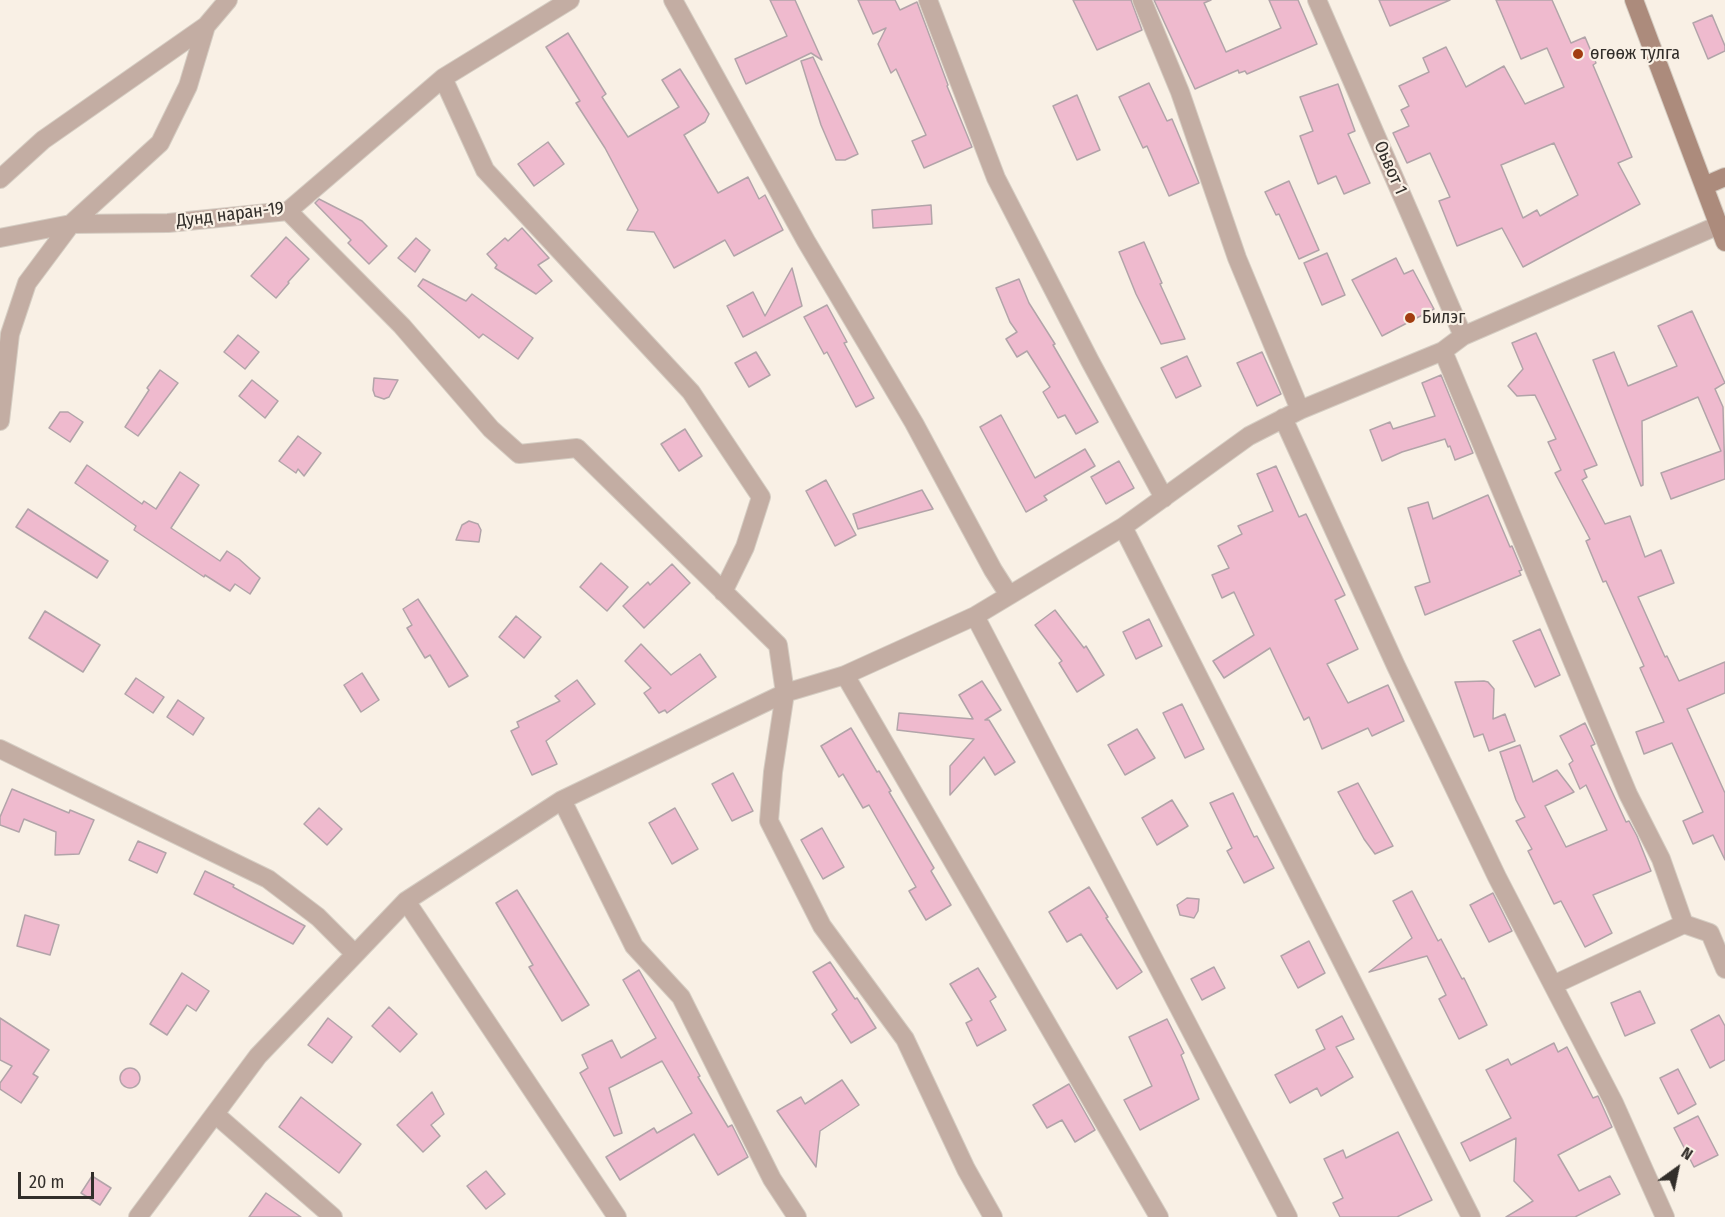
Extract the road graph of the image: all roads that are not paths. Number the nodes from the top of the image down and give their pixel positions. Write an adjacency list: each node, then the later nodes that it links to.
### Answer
1 (228, 0): 8 (street)
2 (570, 0): 9 (street, Дунд наран-19)
3 (674, 0): 25 (street)
4 (928, 0): 22 (street)
5 (1142, 0): 19 (street)
6 (1317, 0): 17 (street, Оьвот 1)
7 (1634, 0): 12 (main road)
8 (206, 26): 11 (street); 14 (street)
9 (443, 78): 13 (street, Дунд наран-19); 24 (street)
10 (1725, 177): 12 (main road)
11 (0, 179)
12 (1704, 186): 15 (main road)
13 (288, 211): 14 (street, Дунд наран-19); 24 (street)
14 (70, 224): 16 (street, Дунд наран-19); 21 (street)
15 (1722, 234): 17 (street)
16 (0, 238)
17 (1463, 336): 18 (street)
18 (1443, 351): 19 (street); 32 (street)
19 (1300, 410): 20 (street)
20 (1283, 418): 22 (street); 36 (street)
21 (0, 421)
22 (1164, 498): 23 (street)
23 (1123, 527): 25 (street); 45 (street)
24 (723, 592): 28 (street)
25 (1009, 595): 26 (street)
26 (975, 616): 27 (street); 44 (street)
27 (845, 675): 28 (street); 43 (street)
28 (785, 693): 30 (street); 42 (street)
29 (0, 749): 34 (street)
30 (562, 800): 31 (street); 41 (street)
31 (406, 902): 34 (street); 40 (street)
32 (1684, 924): 33 (street); 36 (street)
33 (1717, 928): 35 (street)
34 (355, 954): 37 (street)
35 (1725, 969)
36 (1553, 986): 46 (street)
37 (215, 1114): 38 (street); 39 (street)
38 (138, 1217)
39 (333, 1217)
40 (617, 1217)
41 (797, 1217)
42 (993, 1217)
43 (1159, 1217)
44 (1288, 1217)
45 (1471, 1217)
46 (1665, 1217)

